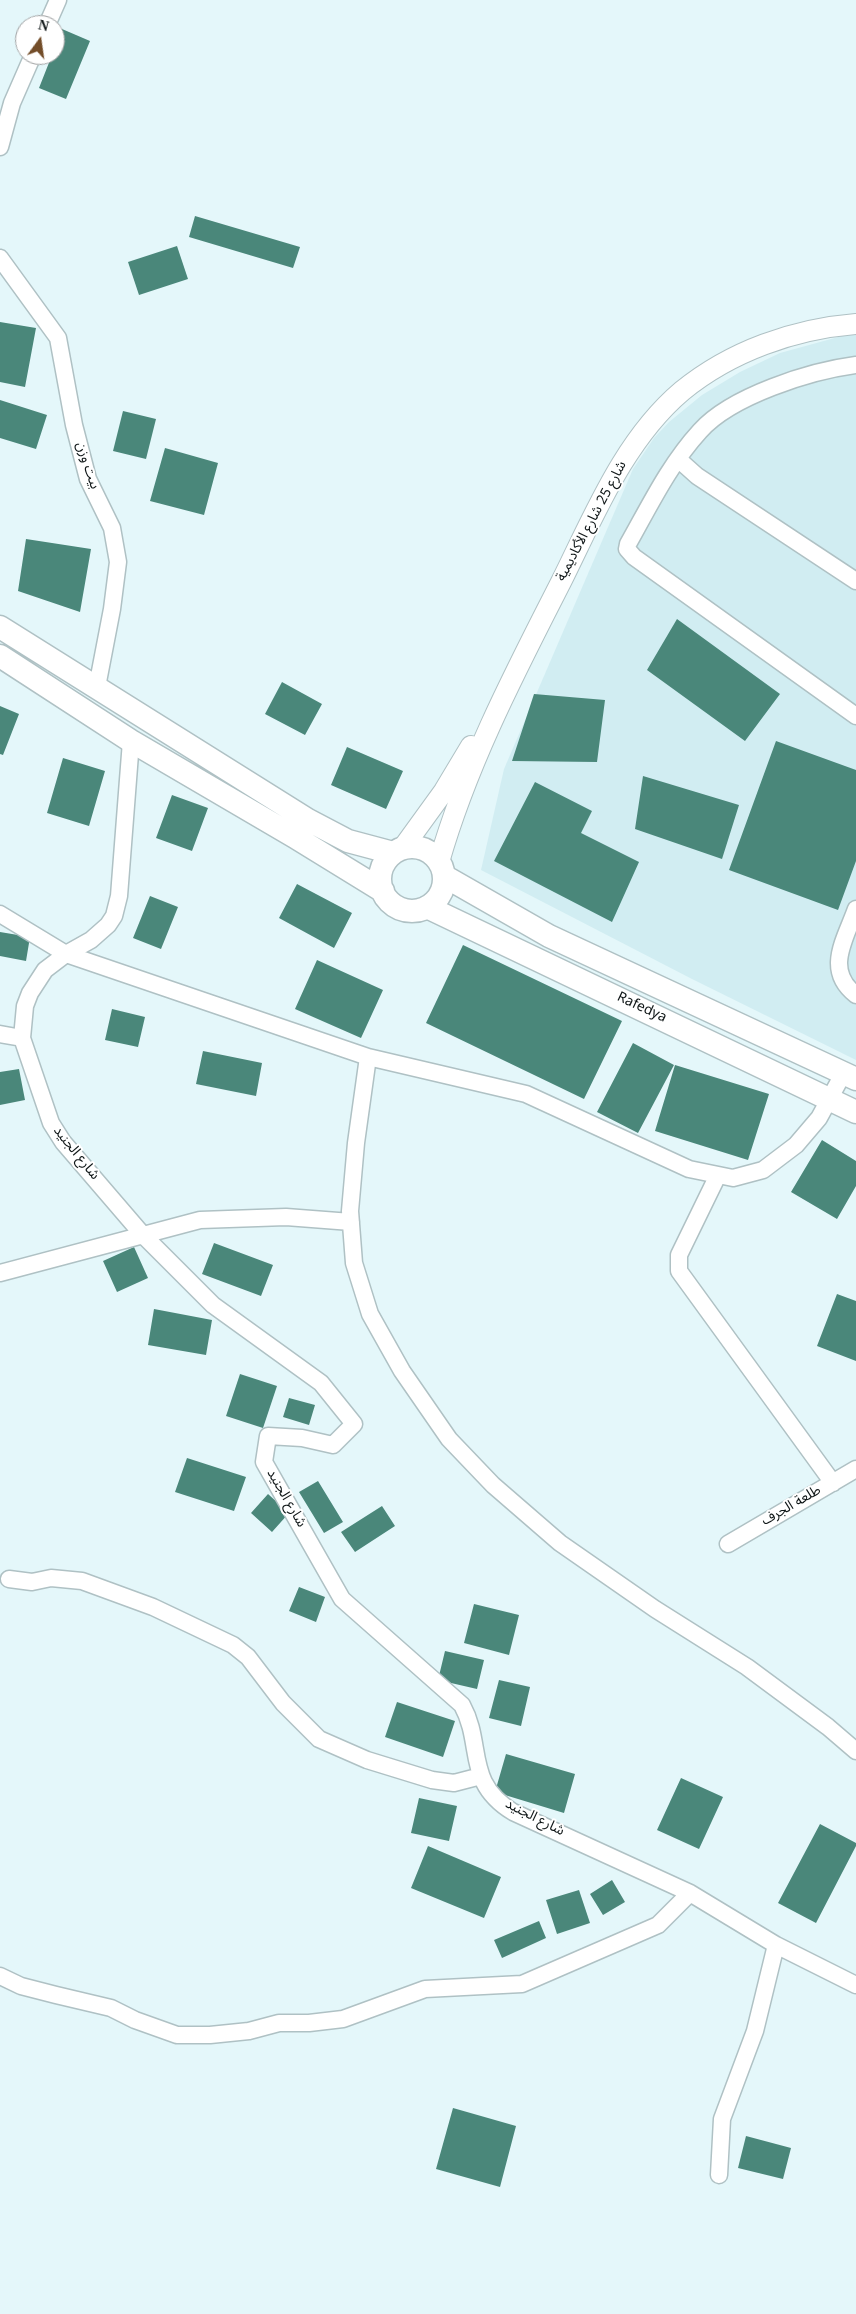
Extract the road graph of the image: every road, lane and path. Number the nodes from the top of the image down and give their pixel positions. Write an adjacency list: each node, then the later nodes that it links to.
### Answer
1 (58, 0): 2 (street)
2 (51, 15)
3 (29, 65): 4 (street)
4 (0, 147)
5 (0, 258): 13 (street, بيت وزن)
6 (856, 324): 12 (street, شارع 25 شارع الأكاديمية)
7 (856, 365): 8 (street)
8 (678, 458): 9 (street); 14 (street)
9 (856, 581)
10 (0, 627): 13 (main road)
11 (0, 656): 15 (main road)
12 (516, 672): 16 (street); 17 (street)
13 (96, 688): 16 (main road)
14 (856, 716)
15 (131, 741): 18 (main road); 22 (street, شارع الجنيد)
16 (398, 851): 17 (main road); 18 (main road)
17 (441, 869): 19 (main road); 27 (main road, Rafedya)
18 (383, 891): 19 (main road)
19 (427, 907): 28 (main road, Rafedya)
20 (856, 909): 23 (street)
21 (0, 914): 22 (street)
22 (66, 954): 25 (street, شارع الجنيد); 26 (street)
23 (856, 995)
24 (0, 1034): 25 (street)
25 (22, 1038): 32 (street, شارع الجنيد)
26 (368, 1058): 30 (street); 31 (street)
27 (850, 1077): 28 (street)
28 (831, 1100): 29 (main road, Rafedya); 30 (street)
29 (856, 1112)
30 (718, 1175): 35 (street)
31 (351, 1222): 32 (street); 38 (street)
32 (142, 1234): 33 (street); 39 (street, شارع الجنيد)
33 (0, 1272)
34 (856, 1469): 35 (street, طلعة الجرف)
35 (833, 1483): 36 (street, طلعة الجرف)
36 (728, 1544)
37 (9, 1579): 39 (street)
38 (856, 1752)
39 (481, 1776): 40 (street, شارع الجنيد)
40 (690, 1893): 41 (street, شارع الجنيد); 42 (street)
41 (776, 1945): 43 (street, شارع الجنيد); 44 (street)
42 (0, 1976)
43 (856, 1985)
44 (719, 2175)

